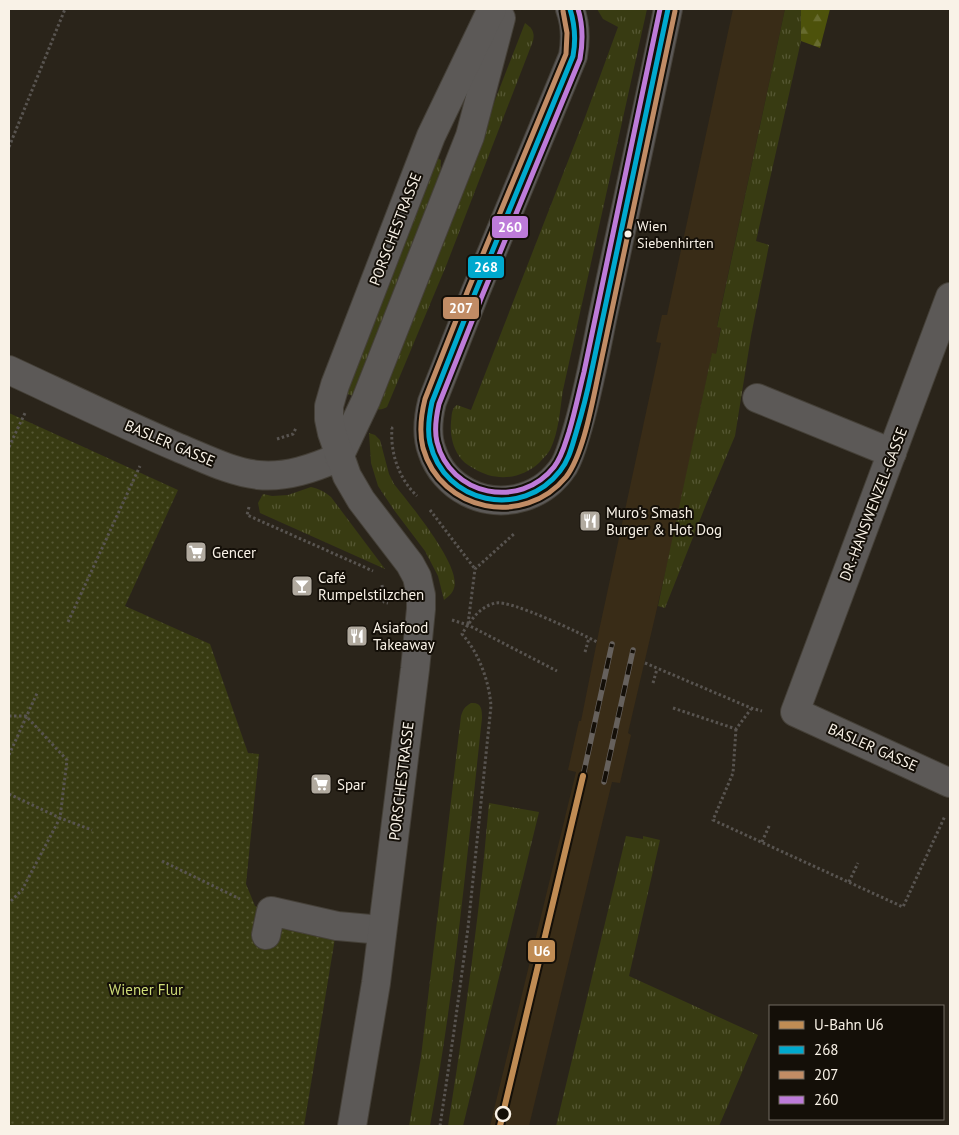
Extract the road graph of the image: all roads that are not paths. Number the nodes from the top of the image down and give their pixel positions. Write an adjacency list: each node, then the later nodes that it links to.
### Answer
1 (492, 9): 9 (street, PORSCHESTRASSE)
2 (504, 9): 9 (street)
3 (570, 9): 4 (street)
4 (668, 9)
5 (950, 297): 8 (street, DR.-HANSWENZEL-GASSE)
6 (9, 370): 9 (street, BASLER GASSE)
7 (757, 398): 8 (street)
8 (892, 453): 10 (street, DR.-HANSWENZEL-GASSE)
9 (339, 456): 13 (street, PORSCHESTRASSE)
10 (795, 712): 11 (street, BASLER GASSE)
11 (950, 783)
12 (268, 923): 13 (street)
13 (382, 930): 14 (street, PORSCHESTRASSE)
14 (352, 1126)

